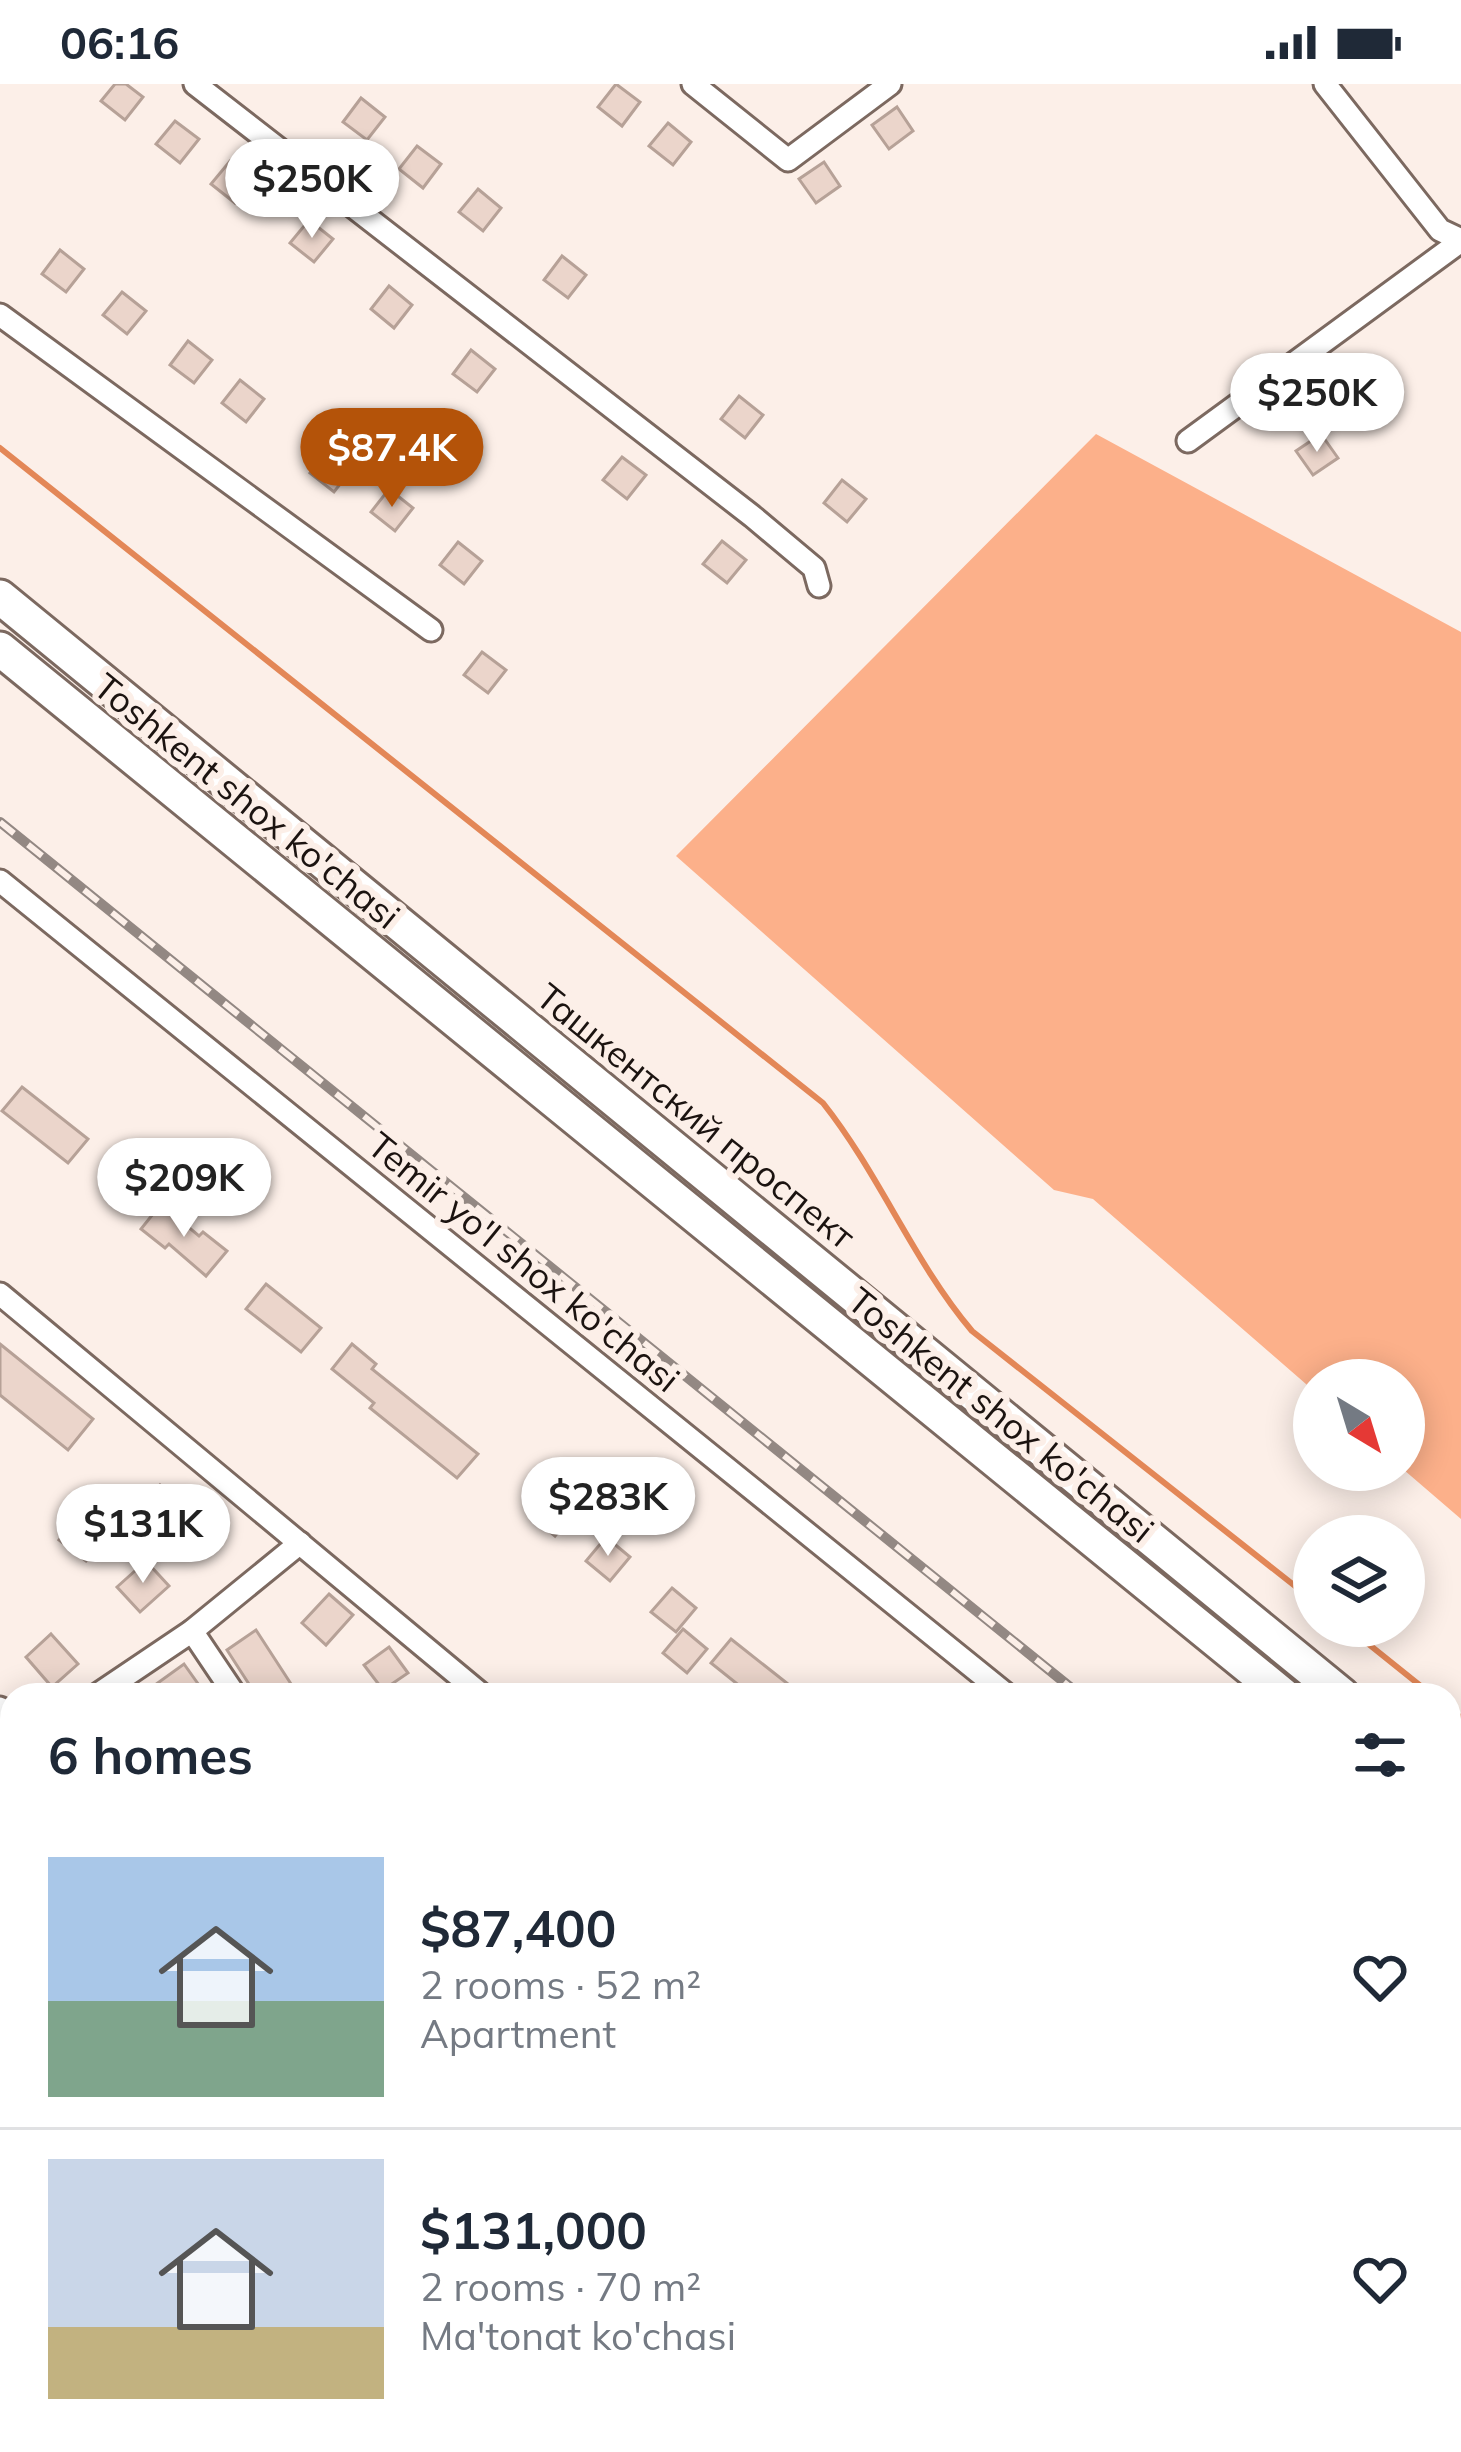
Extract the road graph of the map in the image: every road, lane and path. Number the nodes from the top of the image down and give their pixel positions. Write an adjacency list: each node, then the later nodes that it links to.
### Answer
1 (195, 84): 8 (street)
2 (692, 84): 3 (street)
3 (890, 84)
4 (1324, 84): 5 (street)
5 (1461, 240): 7 (street)
6 (0, 315): 10 (street)
7 (1188, 441)
8 (819, 586)
9 (0, 597): 21 (highway, Ташкентский проспект)
10 (431, 630)
11 (0, 649): 20 (highway, Toshkent shox ko'chasi)
12 (0, 881): 19 (street, Temir yo'l shox ko'chasi)
13 (0, 1294): 14 (street)
14 (300, 1544): 15 (street); 18 (street)
15 (192, 1630): 16 (street); 17 (street)
16 (115, 1683)
17 (227, 1683)
18 (468, 1683)
19 (991, 1683)
20 (1267, 1683)
21 (1327, 1683)

